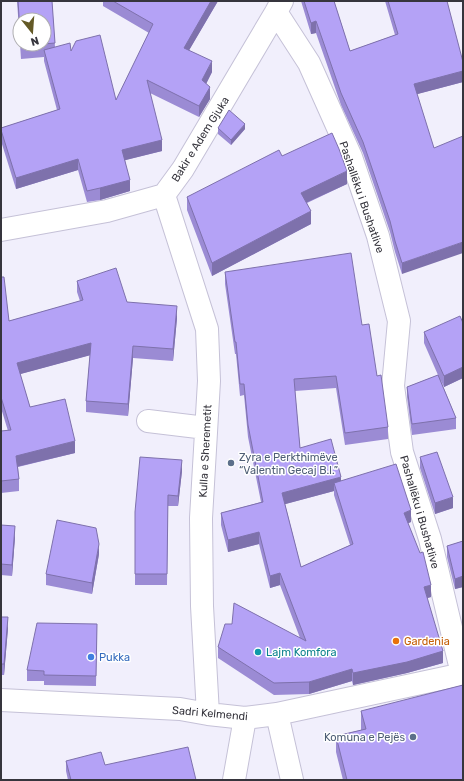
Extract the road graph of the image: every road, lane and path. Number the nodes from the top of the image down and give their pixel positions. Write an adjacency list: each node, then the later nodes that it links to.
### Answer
1 (279, 7): 2 (street, Bakir e Adem Gjuka); 6 (street, Pashallëku i Bushatlive)
2 (164, 195): 3 (street); 5 (street, Kulla e Sheremetit)
3 (1, 230)
4 (148, 421): 5 (street)
5 (206, 428): 8 (street, Kulla e Sheremetit)
6 (462, 674): 9 (street, Sadri Kelmendi)
7 (1, 700): 8 (street, Sadri Kelmendi)
8 (208, 714): 10 (street, Sadri Kelmendi)
9 (277, 714): 10 (street, Sadri Kelmendi); 12 (street)
10 (245, 718): 11 (street)
11 (234, 780)
12 (292, 780)

